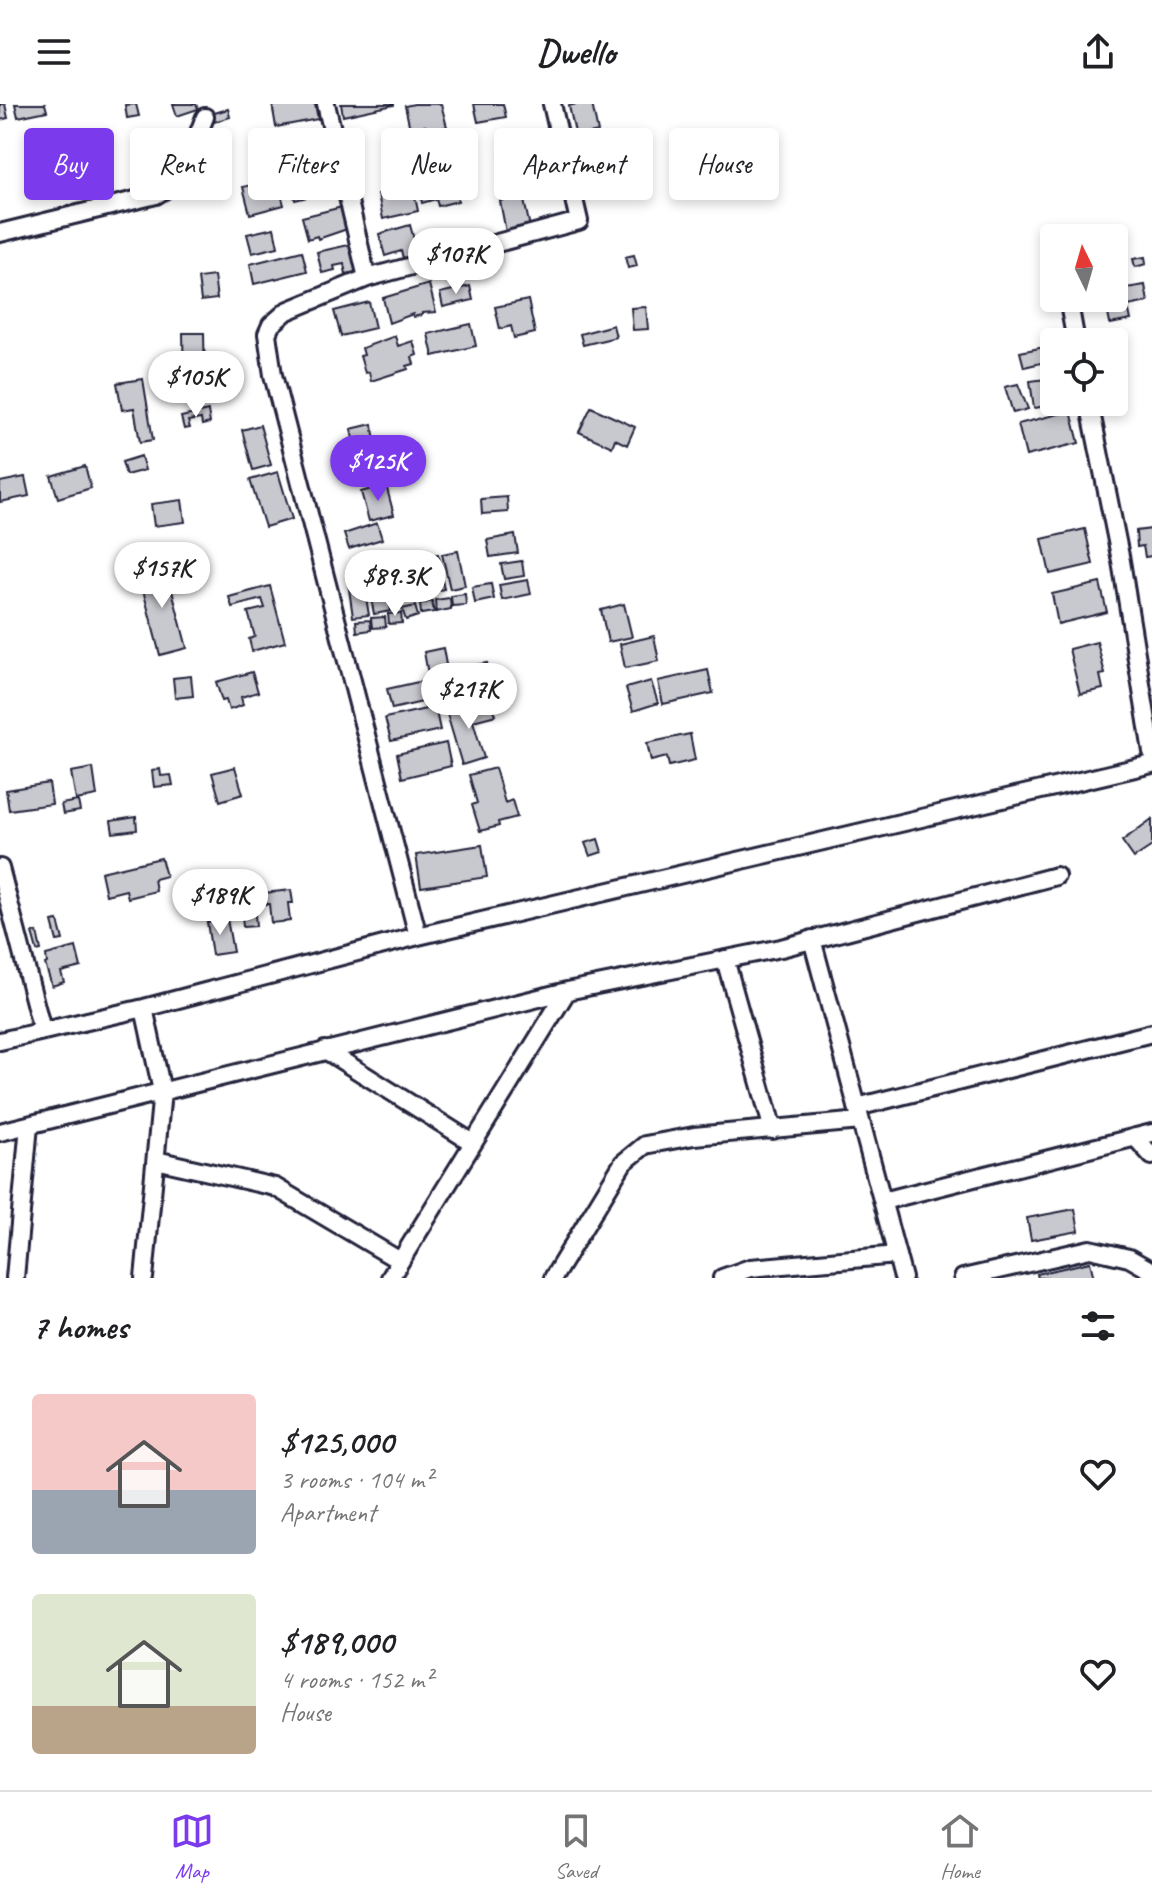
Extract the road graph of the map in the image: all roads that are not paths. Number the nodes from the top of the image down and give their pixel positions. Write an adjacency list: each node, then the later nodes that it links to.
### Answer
1 (326, 104): 5 (street)
2 (552, 104): 5 (street)
3 (205, 117): 4 (street)
4 (0, 233)
5 (367, 278): 11 (street)
6 (1092, 416): 7 (street)
7 (1152, 752)
8 (1152, 764): 11 (street)
9 (0, 868): 16 (street)
10 (1056, 876): 12 (street)
11 (418, 936): 15 (street)
12 (812, 939): 13 (street); 21 (street)
13 (725, 959): 14 (street); 23 (street)
14 (567, 991): 19 (street); 26 (street)
15 (144, 1008): 16 (street); 20 (street)
16 (42, 1030): 18 (street)
17 (1152, 1033): 21 (street)
18 (0, 1041)
19 (325, 1050): 20 (street); 26 (street)
20 (162, 1091): 22 (street); 28 (street)
21 (859, 1114): 23 (street); 29 (street)
22 (29, 1125): 24 (street); 33 (street)
23 (773, 1130): 36 (street)
24 (0, 1132)
25 (1144, 1135): 27 (street); 29 (street)
26 (473, 1143): 31 (street)
27 (1152, 1156)
28 (156, 1160): 31 (street); 34 (street)
29 (883, 1201): 30 (street)
30 (897, 1255): 37 (street); 38 (street)
31 (400, 1261): 35 (street)
32 (1152, 1271): 39 (street)
33 (15, 1278)
34 (144, 1278)
35 (390, 1278)
36 (553, 1278)
37 (722, 1278)
38 (903, 1278)
39 (963, 1278)

